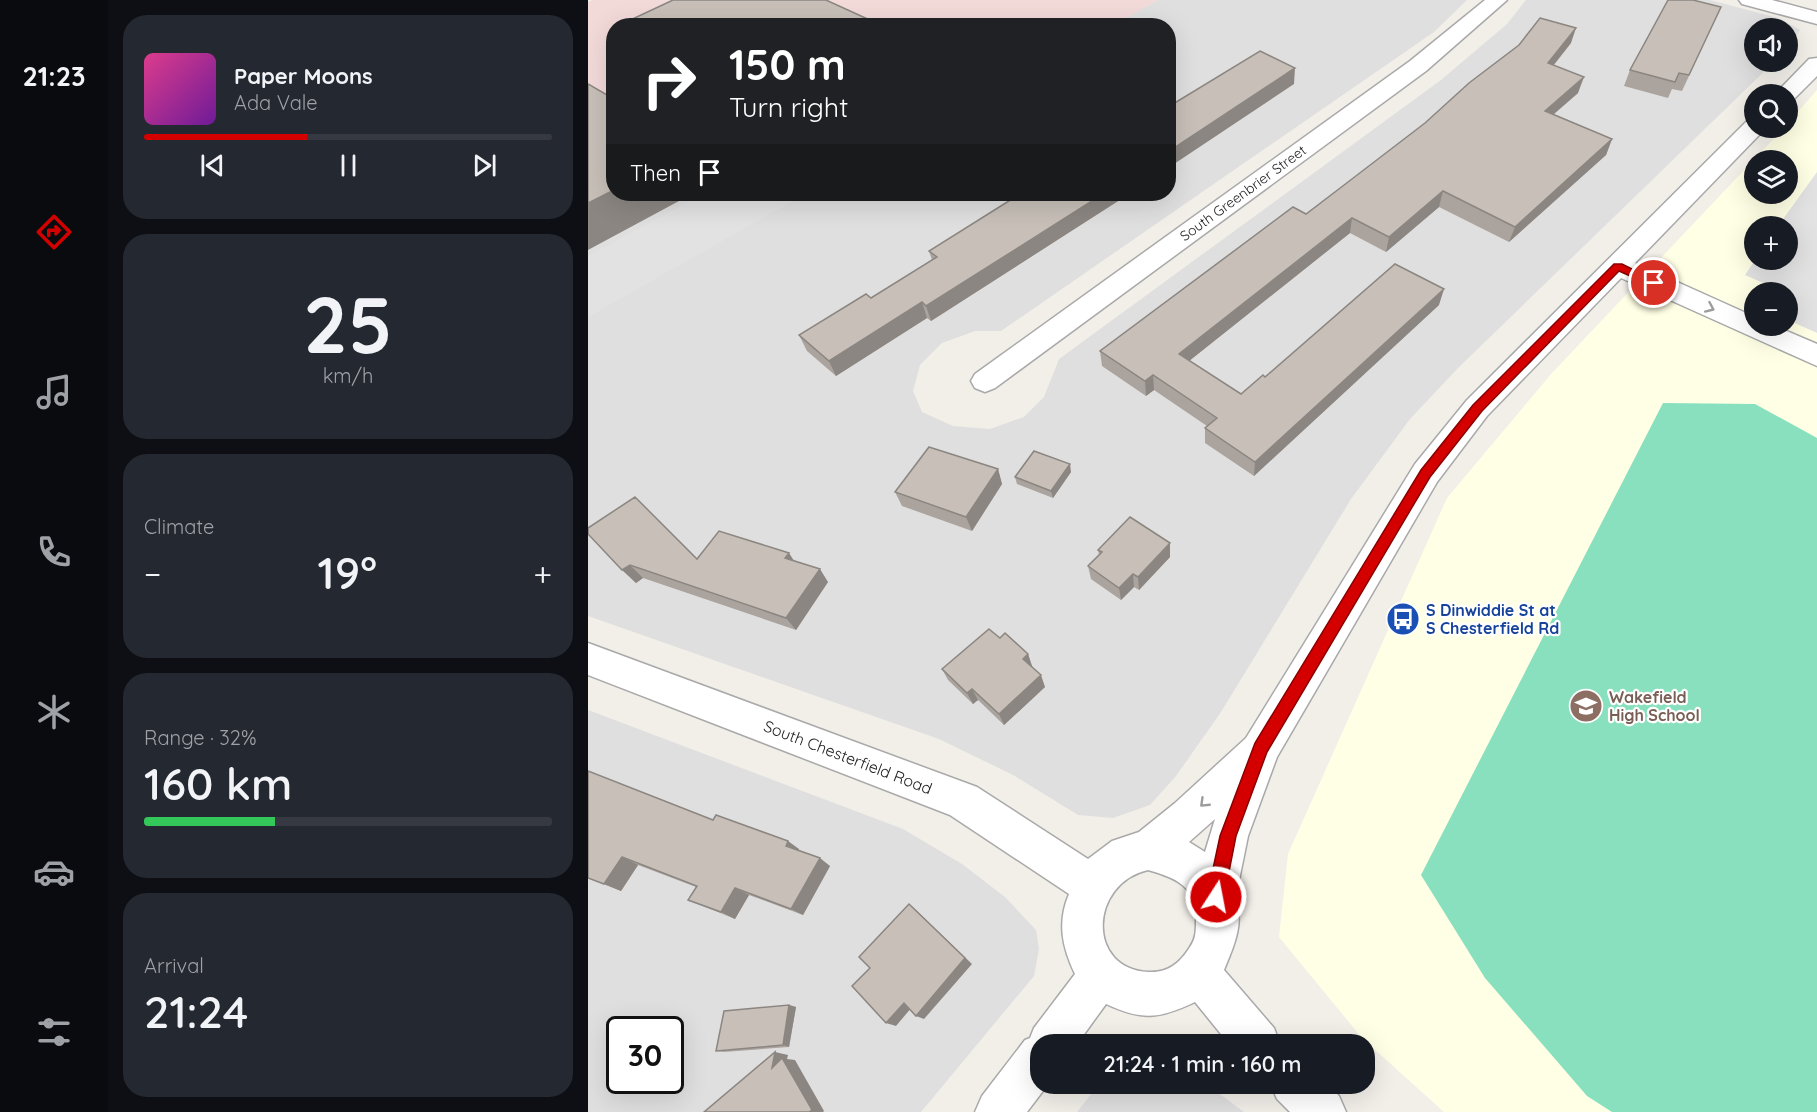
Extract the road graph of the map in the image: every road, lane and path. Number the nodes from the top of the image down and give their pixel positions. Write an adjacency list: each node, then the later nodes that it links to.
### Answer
1 (1497, 0): 9 (street, South Greenbrier Street)
2 (1749, 0): 3 (street)
3 (1817, 18)
4 (1817, 64): 5 (street)
5 (1796, 84)
6 (1744, 137): 7 (street)
7 (1618, 266): 8 (street, one-way to 8); 11 (street)
8 (1817, 356)
9 (985, 381)
10 (588, 659): 13 (street, South Chesterfield Road)
11 (1261, 748): 12 (street, one-way to 12); 14 (street)
12 (1148, 850): 13 (street); 14 (street)
13 (1092, 885): 16 (street)
14 (1216, 897): 15 (street)
15 (1199, 973): 16 (street); 18 (street)
16 (1101, 975): 17 (street)
17 (1057, 1034)
18 (1250, 1034)
19 (1030, 1070): 21 (street)
20 (1304, 1094): 22 (street)
21 (998, 1112)
22 (1323, 1112)

